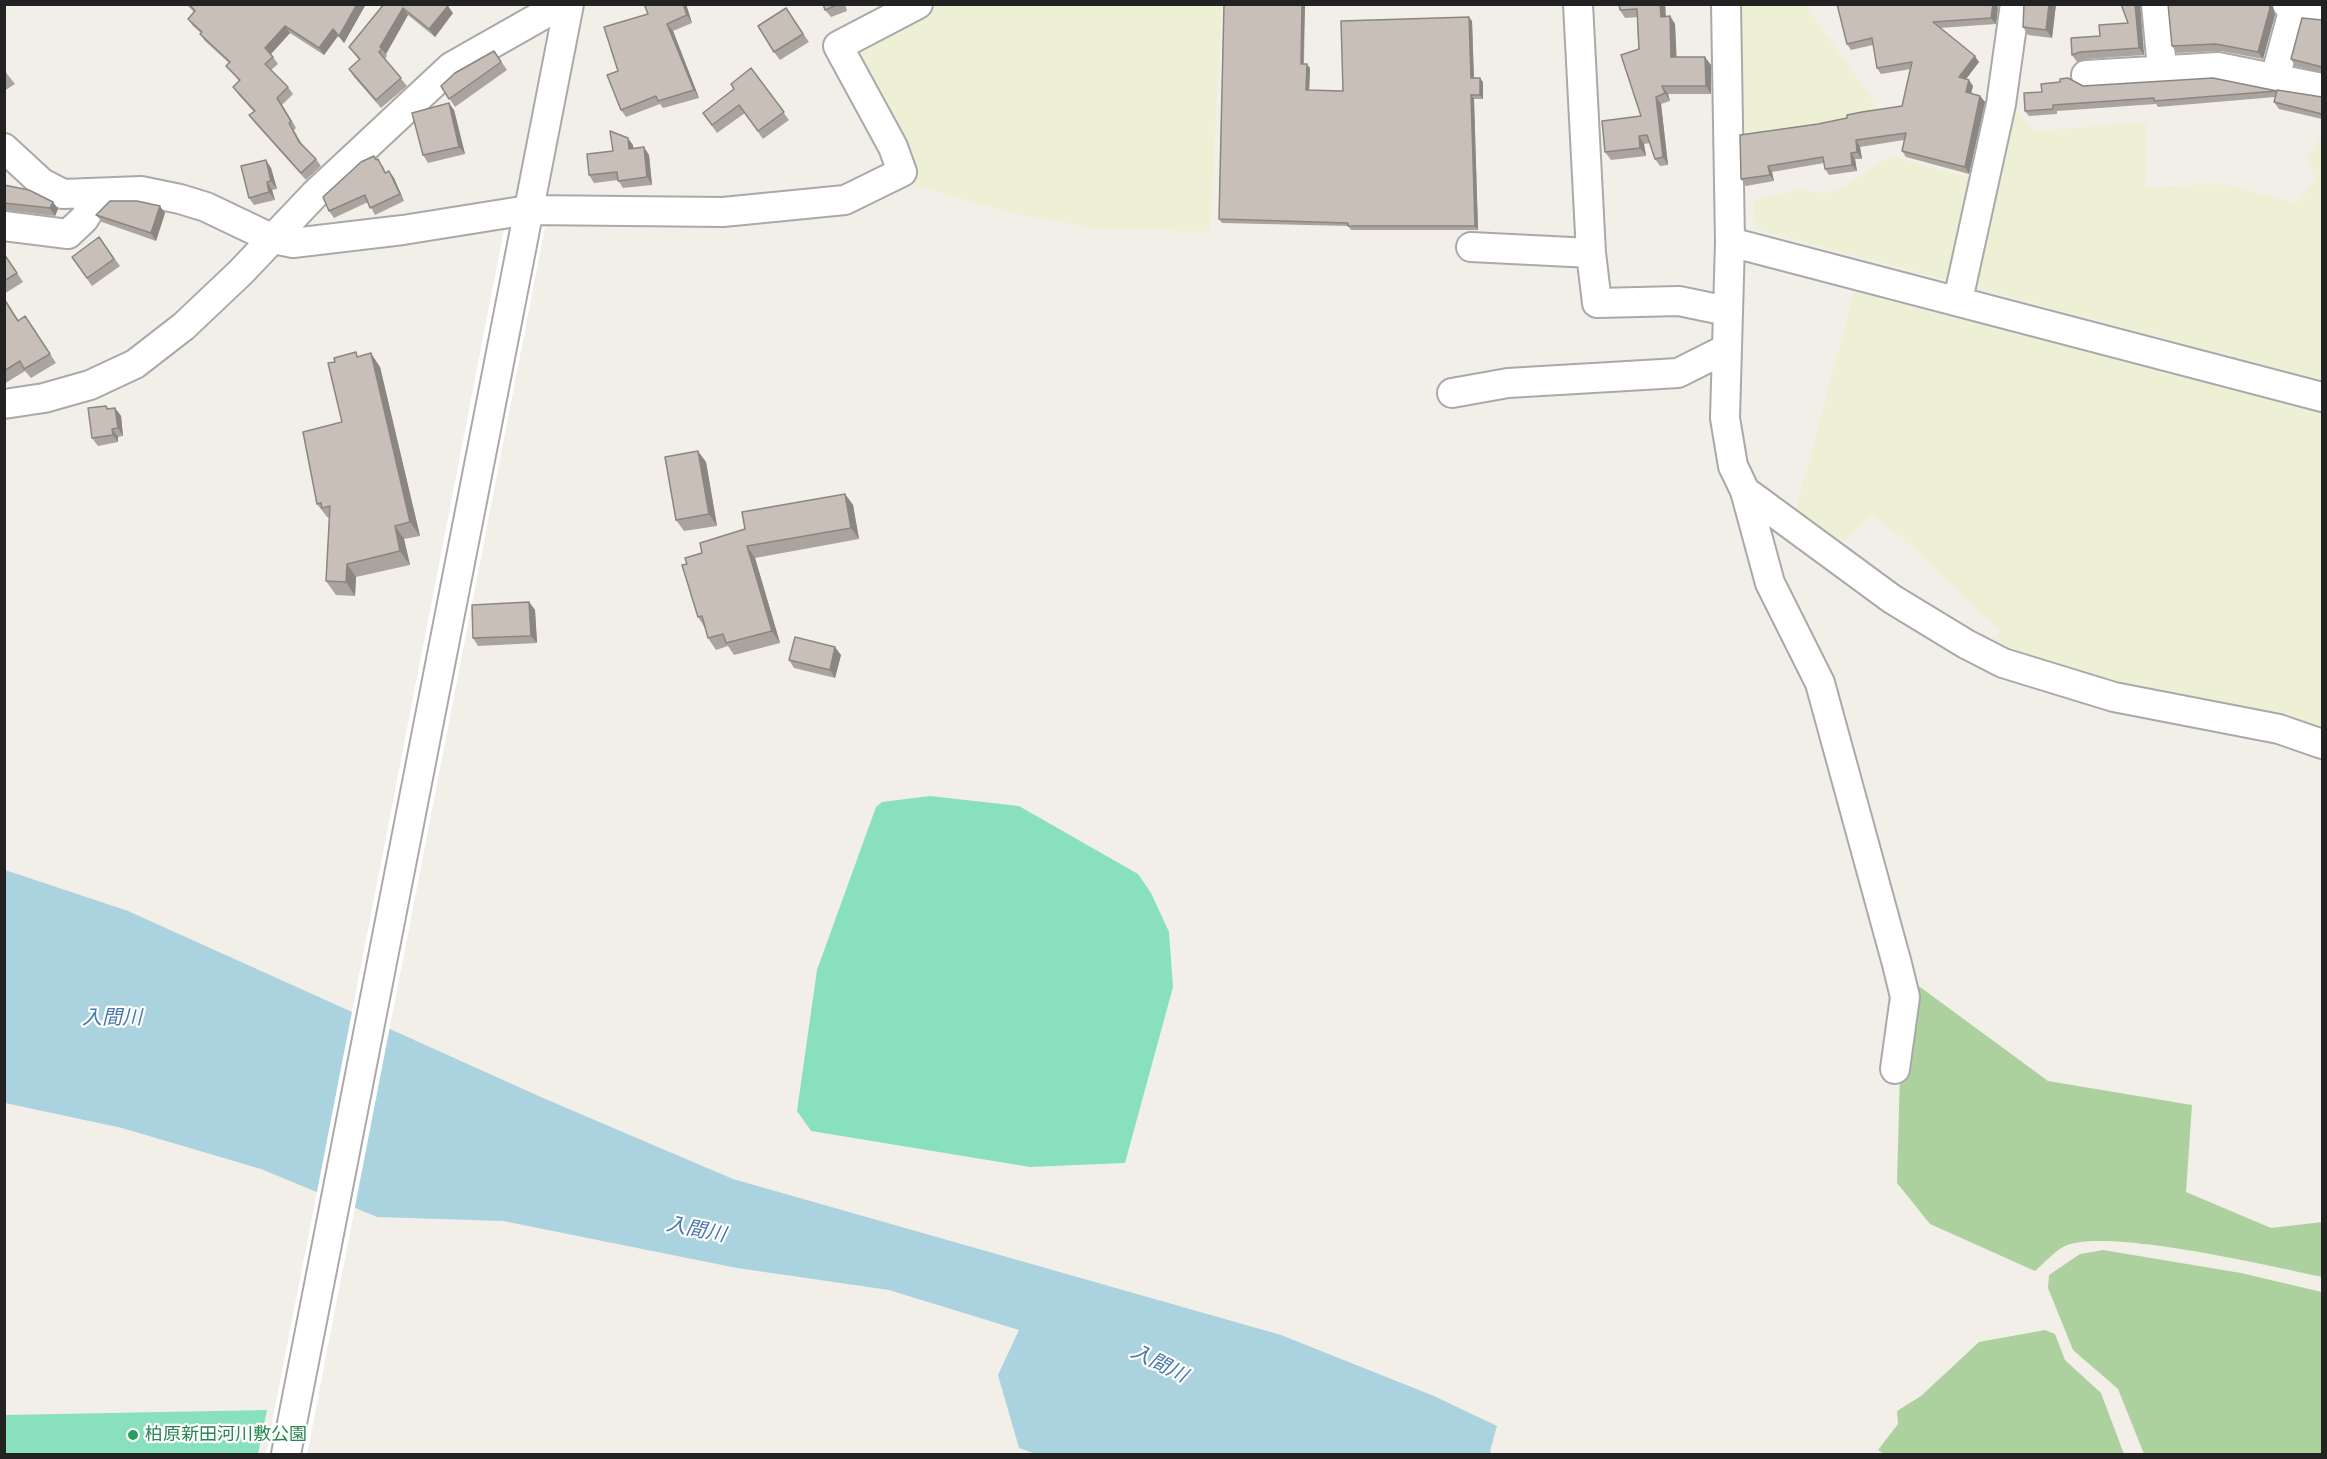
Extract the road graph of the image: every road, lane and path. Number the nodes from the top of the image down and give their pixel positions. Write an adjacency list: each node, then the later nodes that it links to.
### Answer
1 (562, 4): 18 (street)
2 (569, 4): 16 (street)
3 (918, 4): 16 (street)
4 (1578, 4): 21 (street)
5 (1726, 4): 19 (street)
6 (2015, 4): 22 (street)
7 (2156, 4): 10 (street)
8 (2292, 5): 9 (street); 12 (street)
9 (2322, 12)
10 (2162, 69): 11 (street); 12 (street)
11 (2086, 75)
12 (2276, 78): 13 (street)
13 (2322, 88)
14 (4, 148): 15 (street)
15 (100, 194): 17 (street); 18 (street)
16 (528, 210): 18 (street); 31 (street)
17 (4, 226)
18 (273, 238): 27 (street)
19 (1730, 242): 22 (street); 23 (street)
20 (1471, 247): 21 (street)
21 (1591, 253): 23 (street)
22 (1958, 300): 26 (street)
23 (1727, 311): 24 (street)
24 (1726, 349): 25 (street); 28 (street)
25 (1452, 393)
26 (2322, 397)
27 (4, 404)
28 (1745, 491): 29 (street); 30 (street)
29 (2322, 744)
30 (1895, 1069)
31 (286, 1455)

